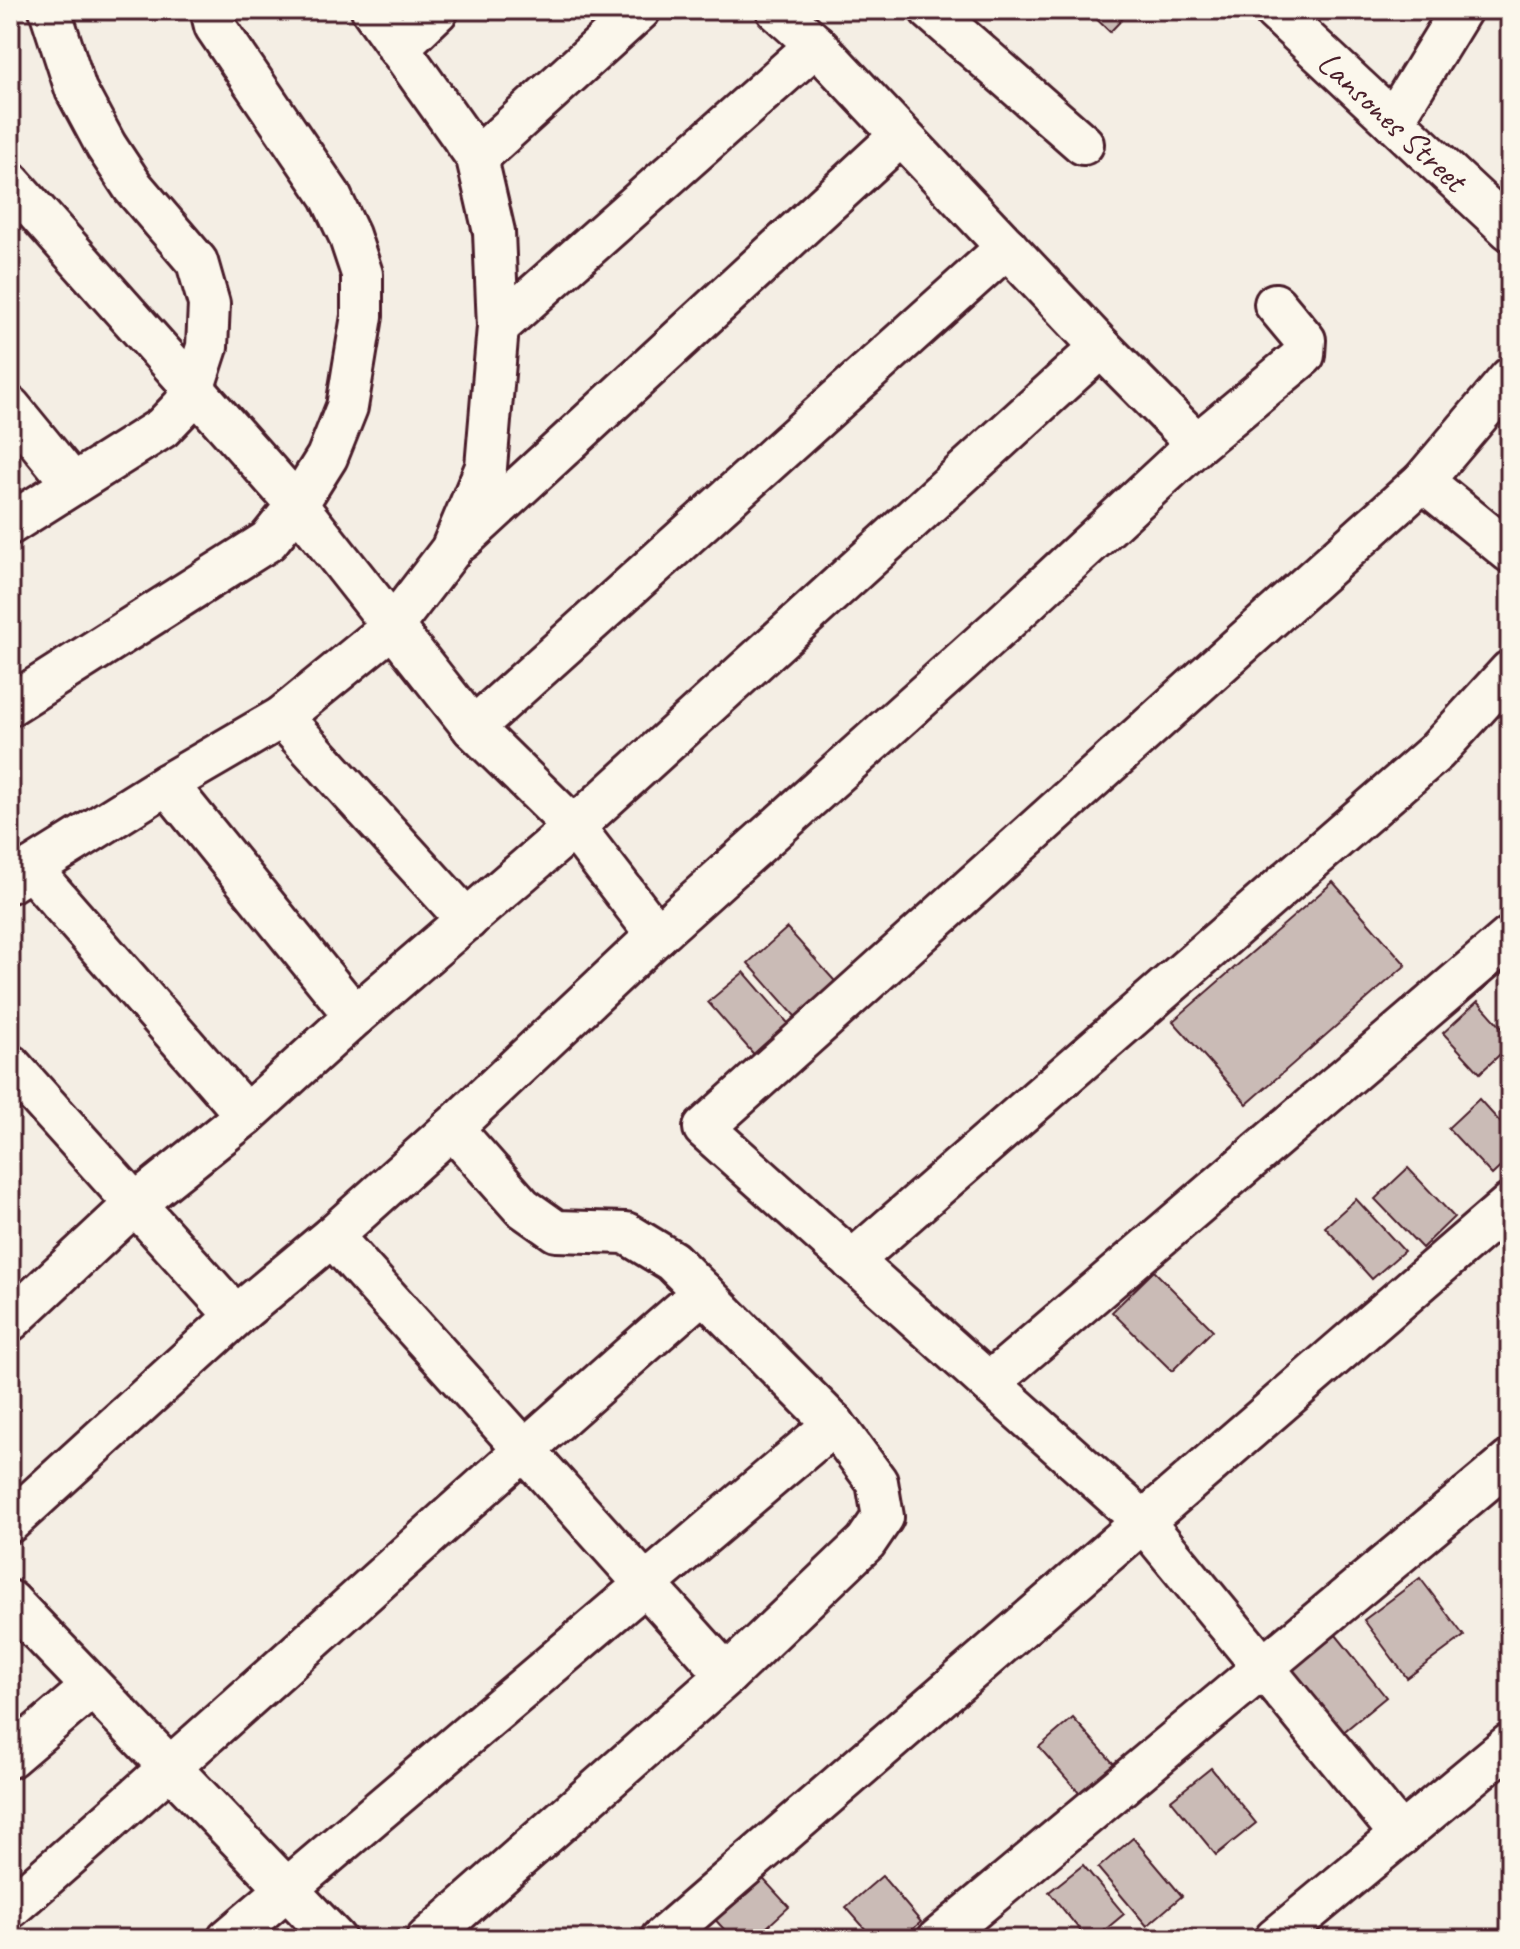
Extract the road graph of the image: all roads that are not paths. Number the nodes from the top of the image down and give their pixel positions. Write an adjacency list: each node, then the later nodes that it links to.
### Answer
1 (50, 10): 23 (street)
2 (211, 10): 28 (street)
3 (372, 10): 11 (street)
4 (438, 10): 11 (street)
5 (640, 10): 15 (street)
6 (777, 10): 10 (street)
7 (930, 10): 14 (street)
8 (1274, 10): 12 (street, Lansones Street)
9 (1461, 10): 12 (street)
10 (816, 45): 13 (street); 20 (street)
11 (398, 48): 15 (street)
12 (1393, 121): 17 (street, Lansones Street)
13 (900, 136): 18 (street); 30 (street)
14 (1083, 144)
15 (477, 158): 20 (street)
16 (10, 182): 23 (street)
17 (1510, 230)
18 (1007, 247): 21 (street); 36 (street)
19 (1275, 304): 25 (street)
20 (498, 327): 30 (street)
21 (1101, 347): 25 (street); 38 (street)
22 (1510, 378): 26 (street)
23 (194, 387): 27 (street); 28 (street)
24 (10, 407): 27 (street)
25 (1197, 444): 41 (street)
26 (1423, 481): 31 (street); 50 (street)
27 (73, 484): 29 (street)
28 (297, 505): 32 (street); 34 (street)
29 (10, 524)
30 (451, 550): 32 (street)
31 (1510, 552)
32 (392, 627): 35 (street); 36 (street)
33 (1510, 671): 50 (street)
34 (10, 705)
35 (282, 717): 37 (street); 40 (street)
36 (473, 728): 38 (street)
37 (167, 784): 39 (street); 43 (street)
38 (574, 827): 40 (street); 41 (street)
39 (21, 876): 45 (street)
40 (467, 920): 43 (street)
41 (657, 935): 46 (street)
42 (1510, 937): 54 (street)
43 (355, 1016): 45 (street)
44 (10, 1065): 47 (street)
45 (246, 1115): 47 (street)
46 (452, 1128): 49 (street); 51 (street)
47 (135, 1204): 52 (street); 53 (street)
48 (1510, 1204): 58 (street)
49 (332, 1236): 53 (street); 56 (street)
50 (852, 1261): 54 (street)
51 (703, 1292): 55 (street); 56 (street)
52 (16, 1304)
53 (236, 1316): 59 (street)
54 (989, 1383): 58 (street)
55 (834, 1424): 60 (street); 63 (street)
56 (523, 1449): 60 (street); 67 (street)
57 (1510, 1461): 62 (street)
58 (1143, 1521): 62 (street); 74 (street)
59 (10, 1522)
60 (644, 1583): 63 (street); 69 (street)
61 (10, 1601): 64 (street)
62 (1263, 1668): 68 (street); 75 (street)
63 (727, 1675): 73 (street)
64 (92, 1687): 66 (street); 67 (street)
65 (1510, 1744): 68 (street)
66 (10, 1757)
67 (171, 1769): 69 (street); 70 (street)
68 (1401, 1835): 76 (street)
69 (287, 1889): 71 (street); 72 (street)
70 (10, 1908)
71 (228, 1939)
72 (335, 1939)
73 (427, 1939)
74 (661, 1939)
75 (938, 1939)
76 (1275, 1939)

